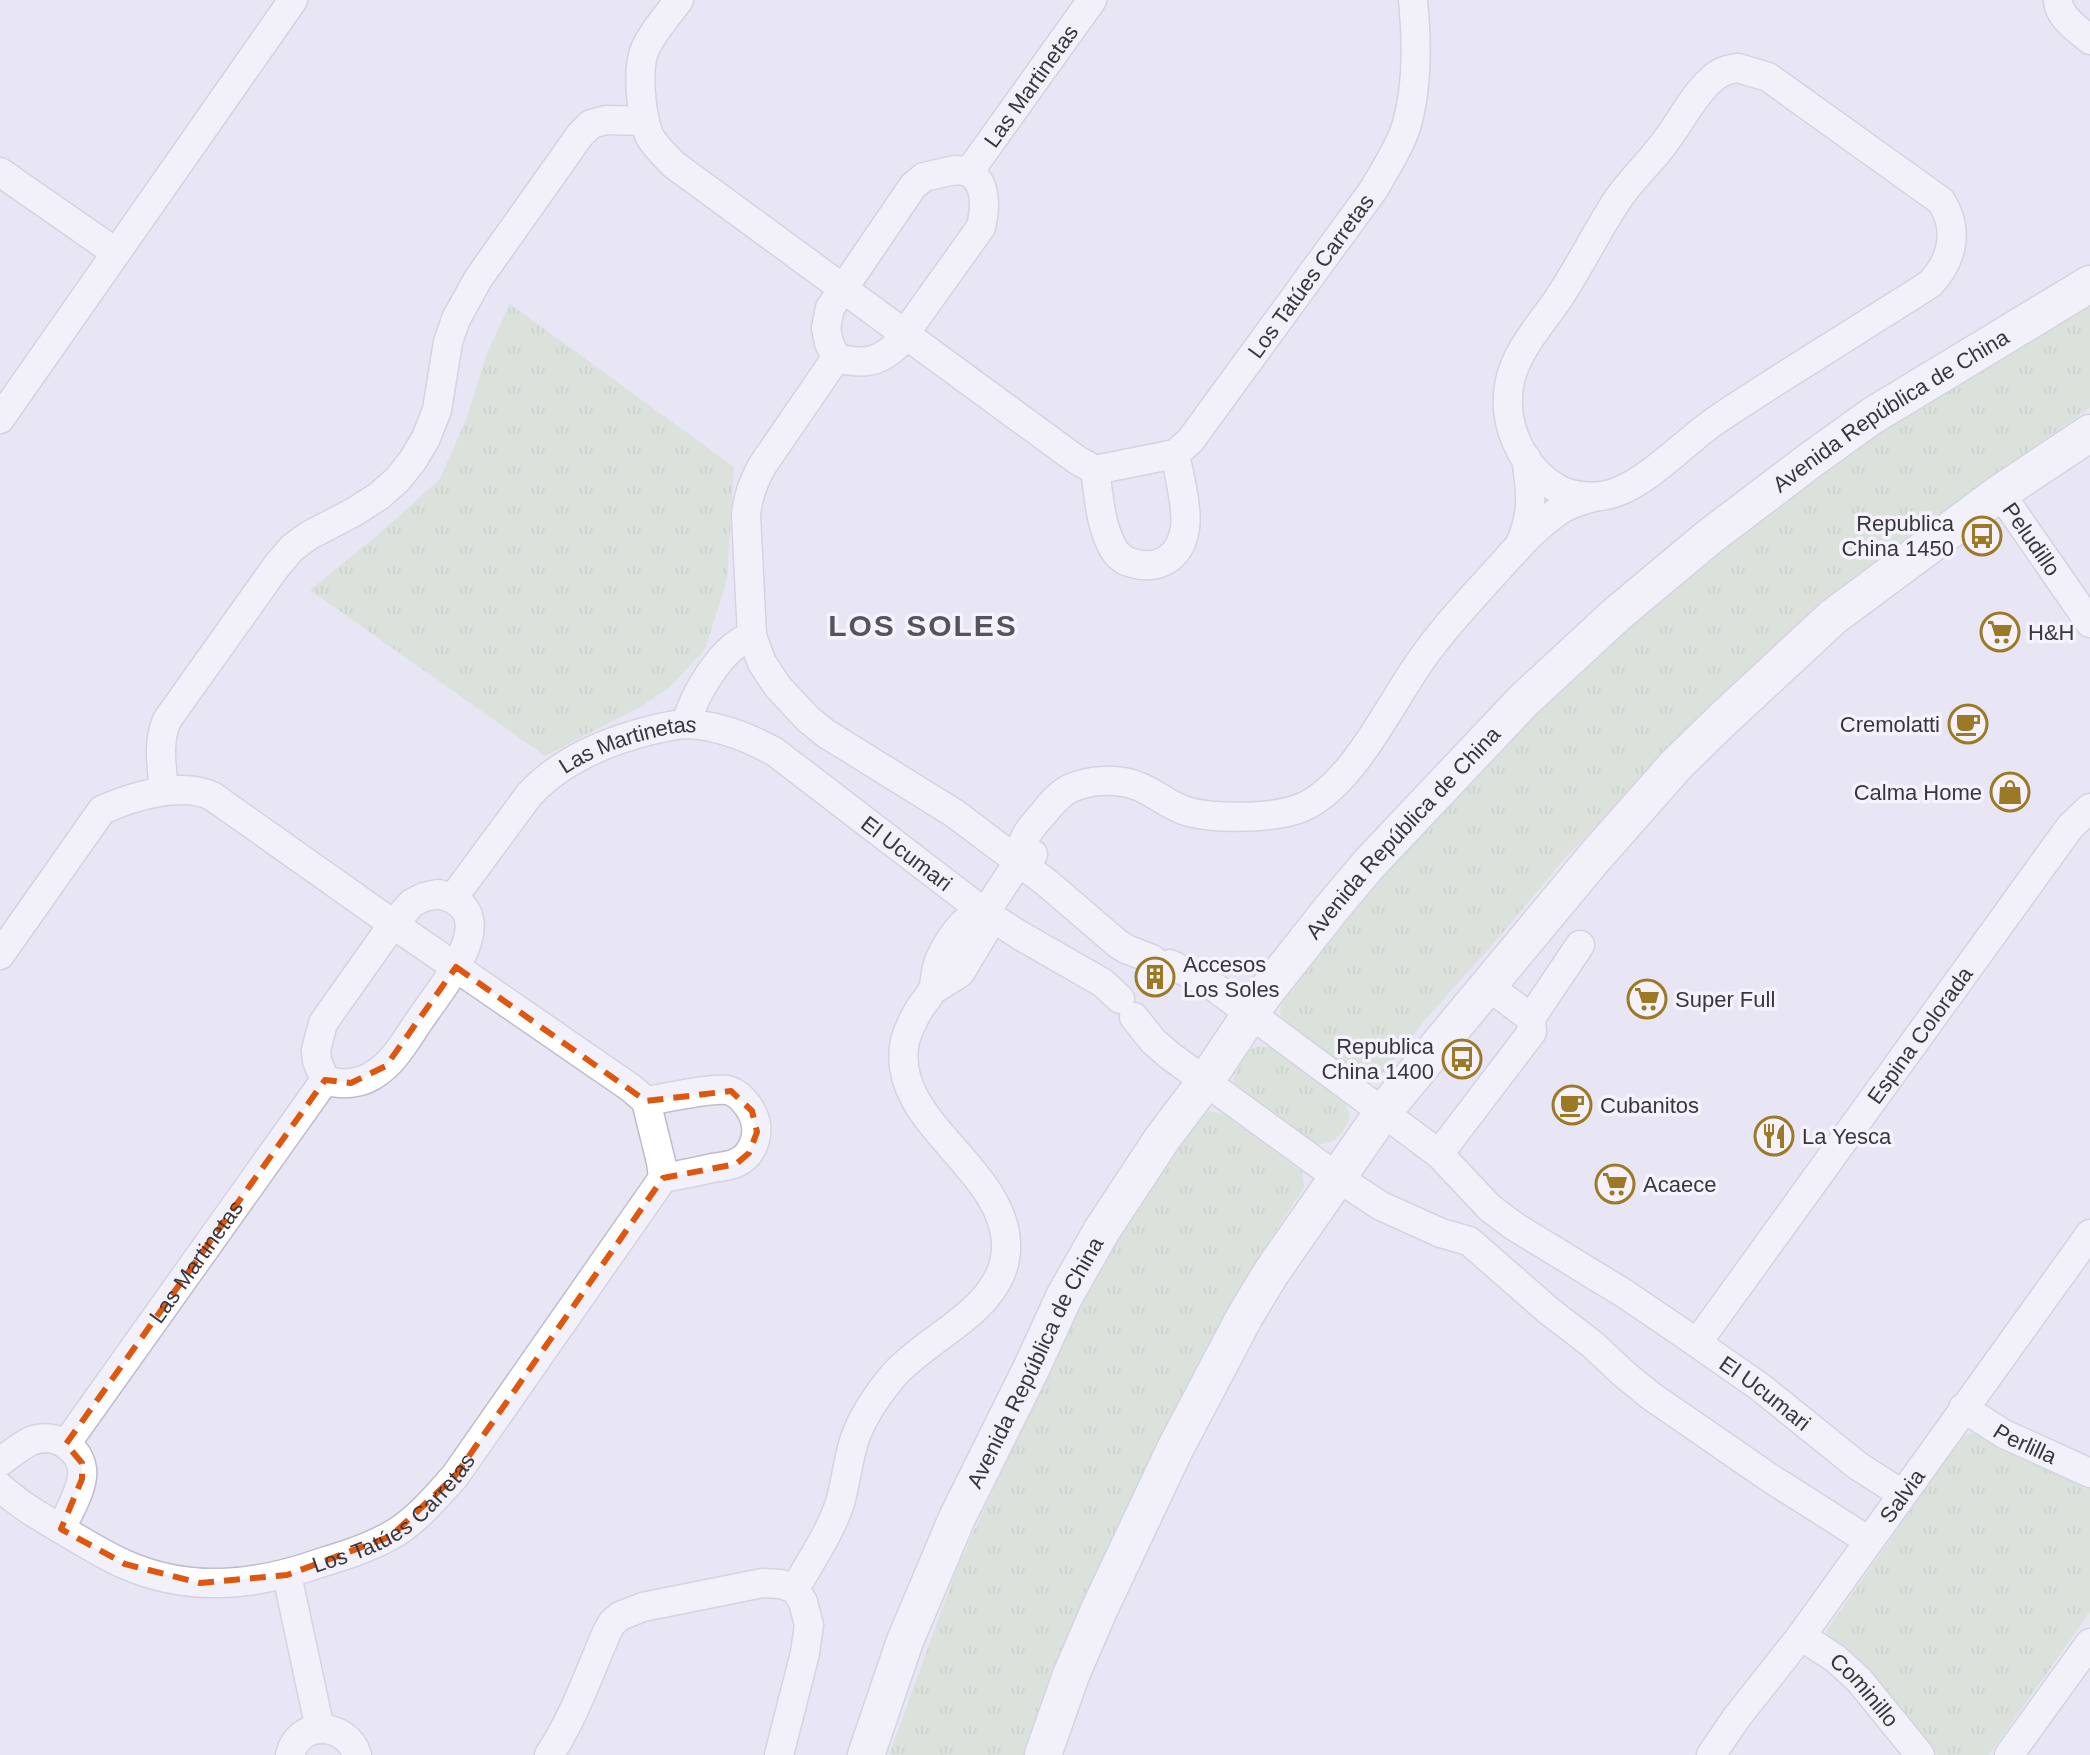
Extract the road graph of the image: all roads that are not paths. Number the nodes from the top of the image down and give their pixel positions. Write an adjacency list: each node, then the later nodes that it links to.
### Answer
1 (293, 0): 10 (street)
2 (679, 0): 7 (street)
3 (1092, 0): 9 (street, Las Martinetas)
4 (1413, 0): 17 (street, Los Tatúes Carretas)
5 (2058, 0): 6 (street)
6 (2090, 40)
7 (645, 121): 12 (street); 26 (street)
8 (0, 172): 10 (street)
9 (969, 172): 12 (street); 13 (street)
10 (115, 252): 15 (street)
11 (2090, 284): 36 (main road, Avenida República de China)
12 (842, 288): 13 (street); 14 (street)
13 (906, 335): 14 (street); 19 (street)
14 (836, 358): 24 (street)
15 (0, 419)
16 (2090, 433): 20 (main road)
17 (1175, 454): 19 (street); 19 (street)
18 (1526, 458): 21 (street); 21 (street); 22 (street)
19 (1095, 470)
20 (2000, 493): 23 (street, Peludillo); 35 (main road)
21 (1596, 496): 22 (street)
22 (1519, 545): 28 (street)
23 (2090, 623)
24 (752, 636): 25 (street, Las Martinetas); 28 (street)
25 (686, 724): 29 (street, Las Martinetas); 30 (street, El Ucumari)
26 (164, 791): 31 (street); 33 (street)
27 (2090, 808): 48 (street, Espina Colorada)
28 (1019, 861): 30 (street); 36 (street, El Ucumari)
29 (453, 898): 31 (street); 34 (street)
30 (985, 913): 39 (street, El Ucumari); 58 (street)
31 (393, 924): 34 (street); 38 (street)
32 (1580, 945): 37 (street)
33 (0, 955)
34 (456, 967): 38 (street); 40 (street)
35 (1488, 986): 37 (street); 41 (main road)
36 (1251, 1015): 39 (main road, Avenida República de China); 41 (street, El Ucumari)
37 (1531, 1018): 42 (street)
38 (325, 1080): 50 (street, Las Martinetas)
39 (1205, 1082): 44 (street, El Ucumari); 66 (main road, Avenida República de China)
40 (646, 1101): 43 (street); 43 (street)
41 (1383, 1112): 42 (street, El Ucumari); 44 (main road)
42 (1439, 1154): 45 (street, El Ucumari)
43 (663, 1178): 57 (street, Los Tatúes Carretas)
44 (1338, 1178): 47 (street, El Ucumari); 67 (main road)
45 (1490, 1208): 47 (street); 48 (street, El Ucumari)
46 (2090, 1234): 49 (street, Salvia)
47 (1469, 1241): 56 (street)
48 (1697, 1343): 54 (street, El Ucumari)
49 (1963, 1408): 52 (street, Perlilla); 54 (street, Salvia)
50 (66, 1444): 51 (street); 55 (street)
51 (0, 1462)
52 (2090, 1473)
53 (0, 1487): 55 (street, Los Tatúes Carretas)
54 (1902, 1494): 56 (street, Salvia)
55 (61, 1529): 57 (street, Los Tatúes Carretas)
56 (1869, 1541): 59 (street, Salvia)
57 (287, 1575): 61 (street)
58 (795, 1589): 64 (street); 65 (street)
59 (1801, 1636): 68 (street, Salvia); 69 (street, Cominillo)
60 (2090, 1643): 70 (street)
61 (320, 1729): 62 (street); 63 (street)
62 (290, 1755)
63 (357, 1755)
64 (549, 1755)
65 (779, 1755)
66 (866, 1755)
67 (1043, 1755)
68 (1711, 1755)
69 (1920, 1755)
70 (2009, 1755)

